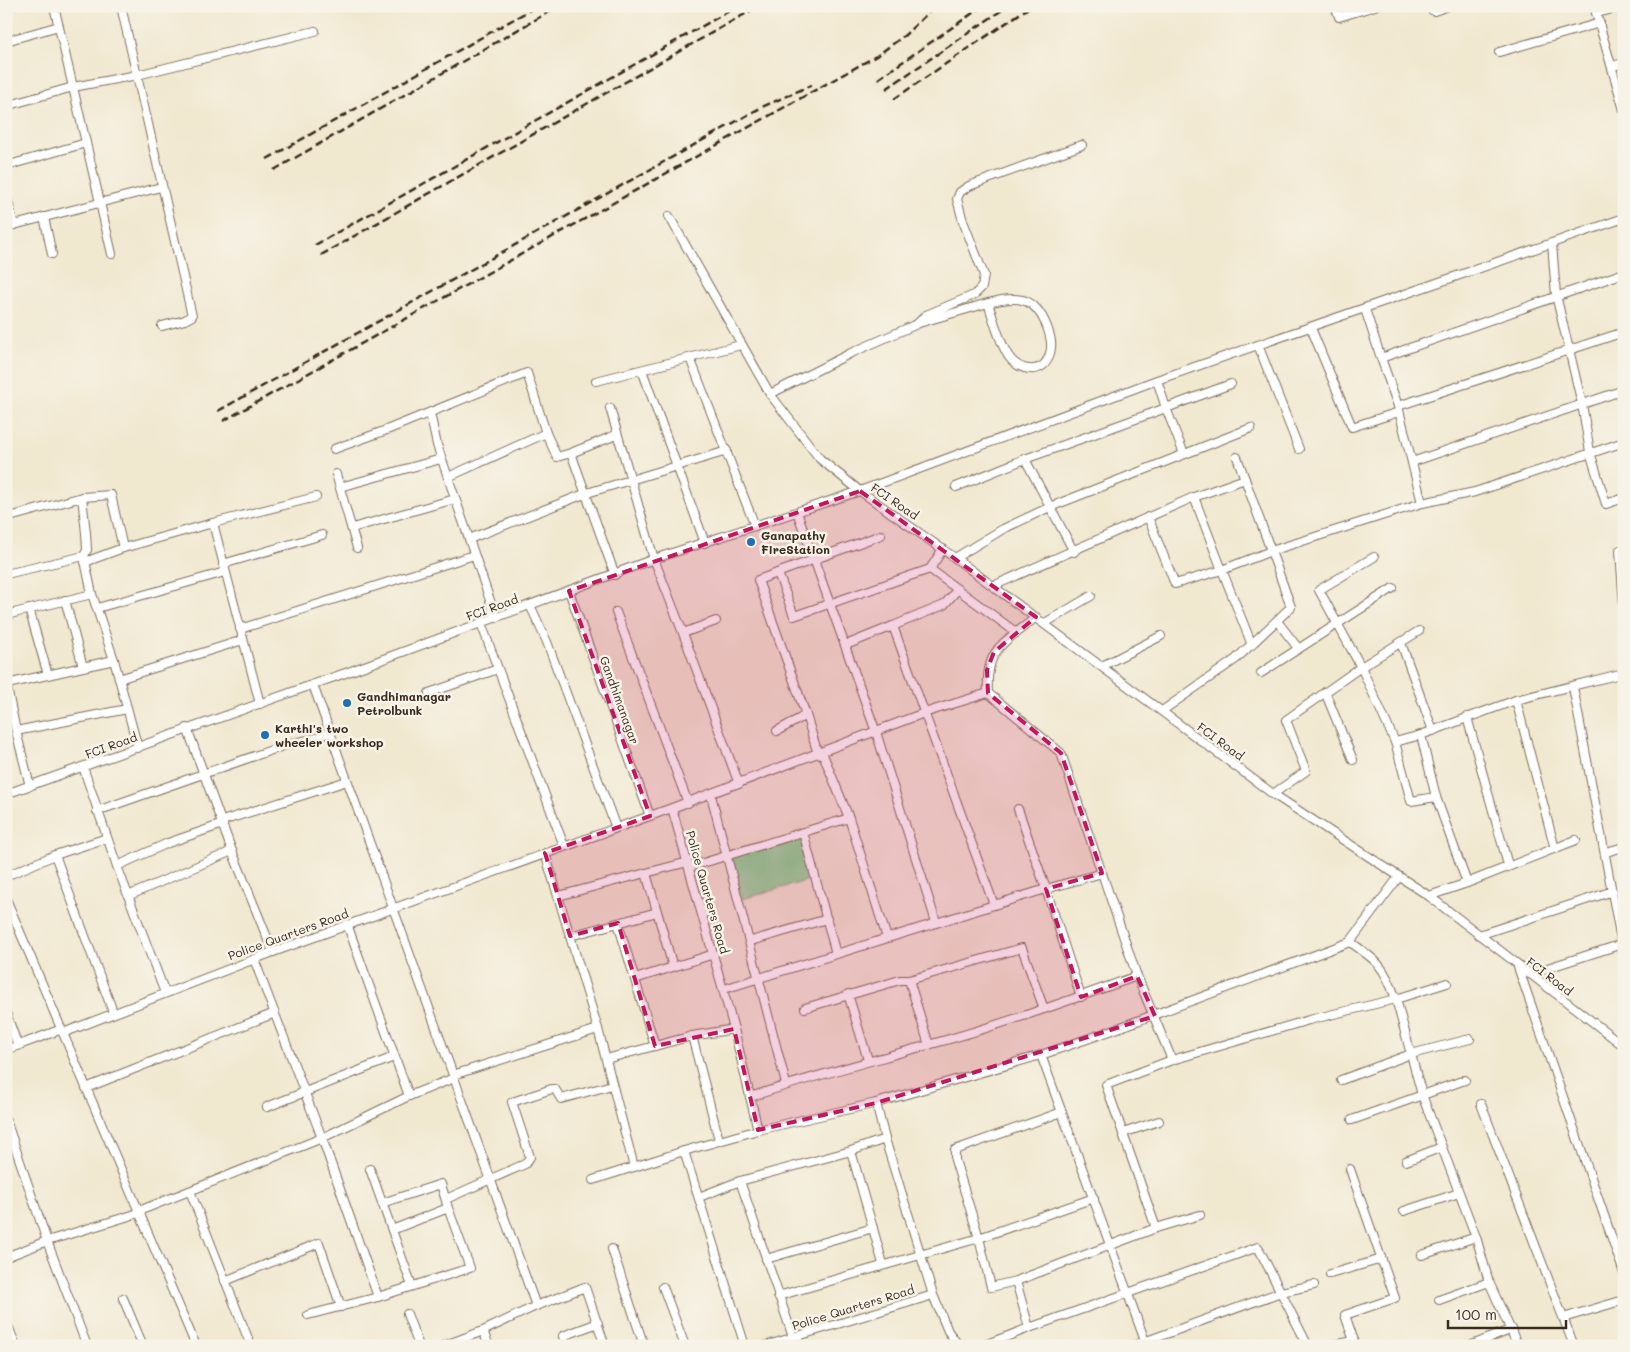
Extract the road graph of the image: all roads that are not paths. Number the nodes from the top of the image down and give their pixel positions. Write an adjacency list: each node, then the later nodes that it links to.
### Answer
1 (54, 6): 10 (street)
2 (121, 6): 16 (street)
3 (1335, 6): 4 (street)
4 (1375, 6)
5 (1425, 6): 6 (street)
6 (1448, 6)
7 (1624, 6): 8 (street)
8 (1596, 10): 9 (street)
9 (1600, 23): 13 (street); 15 (street)
10 (59, 26): 12 (street); 17 (street)
11 (315, 32): 16 (street)
12 (6, 40)
13 (1499, 52)
14 (1624, 63): 15 (street)
15 (1612, 66): 19 (street)
16 (137, 75): 17 (street); 23 (street)
17 (73, 87): 18 (street); 20 (street)
18 (6, 106)
19 (1624, 110)
20 (86, 143): 22 (street); 25 (street)
21 (1082, 145): 37 (street)
22 (6, 166)
23 (161, 187): 25 (street); 38 (street)
24 (6, 194): 29 (street)
25 (100, 202): 27 (street); 32 (street)
26 (669, 216): 41 (street)
27 (44, 217): 29 (street); 31 (street)
28 (1624, 218): 30 (street)
29 (10, 226)
30 (1552, 243): 34 (street); 36 (street)
31 (52, 254)
32 (112, 254)
33 (1624, 273): 34 (street)
34 (1556, 295): 43 (street); 45 (street)
35 (988, 303): 35 (street); 37 (street)
36 (1365, 309): 39 (street); 45 (street)
37 (917, 324): 51 (street)
38 (162, 326)
39 (1311, 328): 42 (street); 55 (street)
40 (1624, 332): 43 (street)
41 (741, 345): 44 (street); 51 (street)
42 (1258, 345): 47 (street); 62 (street)
43 (1570, 350): 52 (street); 55 (street)
44 (690, 358): 46 (street); 63 (street)
45 (1381, 358): 55 (street)
46 (642, 370): 48 (street); 71 (street)
47 (1158, 380): 54 (street); 78 (street)
48 (596, 382)
49 (1231, 384): 54 (street)
50 (1624, 390): 52 (street)
51 (770, 394): 78 (street)
52 (1582, 404): 64 (street); 70 (street)
53 (610, 408): 59 (street)
54 (1166, 408): 66 (street); 69 (street)
55 (1398, 409): 70 (street)
56 (430, 413): 58 (street); 61 (street); 68 (street)
57 (1251, 428): 66 (street)
58 (546, 433): 65 (street); 73 (street)
59 (616, 435): 65 (street); 75 (street)
60 (1624, 442): 64 (street)
61 (334, 449)
62 (1299, 449)
63 (727, 451): 71 (street); 91 (street)
64 (1590, 452): 83 (street); 85 (street)
65 (571, 453): 79 (street)
66 (1184, 454): 86 (street)
67 (1237, 457): 74 (street)
68 (442, 458): 73 (street); 76 (street)
69 (1025, 459): 77 (street); 86 (street)
70 (1412, 462): 85 (street)
71 (678, 466): 75 (street); 96 (street)
72 (336, 474): 76 (street)
73 (448, 477): 84 (street)
74 (1245, 479): 81 (street); 101 (street)
75 (632, 480): 79 (street); 107 (street)
76 (340, 487): 92 (street)
77 (956, 487)
78 (860, 491): 87 (street, FCI Road); 99 (street, FCI Road)
79 (587, 493): 95 (street); 114 (street)
80 (82, 497): 89 (street); 97 (street); 106 (street)
81 (1194, 497): 88 (street); 111 (street)
82 (316, 498): 90 (street)
83 (1624, 498)
84 (455, 500): 92 (street); 95 (street)
85 (1422, 502): 101 (street)
86 (1050, 507): 102 (street); 105 (street)
87 (797, 512): 91 (street, FCI Road); 108 (street)
88 (1148, 517): 102 (street); 111 (street)
89 (6, 518)
90 (212, 524): 97 (street); 109 (street)
91 (754, 526): 96 (street, FCI Road)
92 (352, 528): 98 (street)
93 (322, 534): 109 (street)
94 (881, 535): 108 (street)
95 (469, 539): 103 (street)
96 (705, 543): 107 (street, FCI Road)
97 (123, 548): 106 (street)
98 (357, 548)
99 (943, 549): 105 (street, FCI Road); 110 (street)
100 (1624, 549): 124 (street)
101 (1271, 551): 111 (street); 132 (street)
102 (1074, 552): 115 (street)
103 (474, 555): 130 (street); 137 (street)
104 (1374, 557): 135 (street)
105 (955, 558): 115 (street, FCI Road)
106 (84, 559): 113 (street); 119 (street)
107 (654, 559): 114 (street, FCI Road); 139 (street)
108 (815, 561): 112 (street); 122 (street)
109 (224, 568): 125 (street); 137 (street)
110 (930, 569): 117 (street); 122 (street)
111 (1222, 570): 145 (street)
112 (778, 573): 122 (street); 167 (street)
113 (6, 574)
114 (615, 575): 118 (street, FCI Road)
115 (993, 586): 129 (street, FCI Road)
116 (1393, 588): 135 (street)
117 (958, 590): 136 (street); 140 (street)
118 (569, 591): 123 (street, FCI Road); 193 (street, Gandhimanagar)
119 (92, 594): 121 (street); 125 (street)
120 (1091, 596): 134 (street)
121 (65, 600): 126 (street); 149 (street)
122 (830, 602): 144 (street)
123 (530, 605): 130 (street, FCI Road); 196 (street)
124 (1624, 607)
125 (97, 608): 147 (street)
126 (29, 609): 128 (street); 154 (street)
127 (616, 612): 189 (street)
128 (6, 615)
129 (1036, 617): 134 (street, FCI Road); 140 (street)
130 (496, 618): 133 (street, FCI Road)
131 (716, 621): 139 (street)
132 (1277, 621): 145 (street); 146 (street)
133 (481, 623): 151 (street); 157 (street, FCI Road)
134 (1044, 623): 148 (street, FCI Road)
135 (1336, 623): 146 (street); 150 (street)
136 (893, 626): 144 (street); 166 (street)
137 (240, 629): 142 (street)
138 (1419, 631): 143 (street)
139 (683, 633): 183 (street)
140 (1017, 633): 161 (street)
141 (1161, 636): 148 (street)
142 (243, 640): 155 (street); 163 (street)
143 (1401, 643): 150 (street); 172 (street)
144 (846, 645): 174 (street)
145 (1252, 645): 165 (street)
146 (1298, 648): 152 (street)
147 (114, 660): 149 (street); 155 (street)
148 (1102, 666): 165 (street, FCI Road)
149 (84, 667): 154 (street)
150 (1361, 667): 159 (street); 176 (street)
151 (498, 669): 160 (street); 200 (street)
152 (1261, 673)
153 (1624, 673): 158 (street)
154 (48, 675): 156 (street)
155 (119, 679): 164 (street)
156 (6, 683): 171 (street)
157 (312, 685): 163 (street, FCI Road); 173 (street)
158 (1573, 687): 162 (street); 205 (street)
159 (1325, 692): 179 (street); 186 (street)
160 (429, 693)
161 (988, 693): 166 (street); 212 (street)
162 (1516, 700): 168 (street); 202 (street)
163 (260, 704): 169 (street, FCI Road)
164 (127, 709): 171 (street); 177 (street)
165 (1162, 711): 186 (street, FCI Road)
166 (924, 713): 174 (street); 222 (street)
167 (806, 715): 170 (street); 178 (street)
168 (1467, 717): 172 (street); 209 (street)
169 (187, 728): 177 (street, FCI Road); 181 (street)
170 (776, 730)
171 (16, 731): 184 (street)
172 (1433, 731): 175 (street)
173 (329, 732): 181 (street); 182 (street)
174 (876, 732): 178 (street); 226 (street)
175 (1421, 734): 176 (street); 188 (street)
176 (1395, 742): 188 (street)
177 (138, 748): 180 (street, FCI Road)
178 (820, 753): 183 (street); 194 (street)
179 (1353, 760)
180 (84, 767): 184 (street, FCI Road); 192 (street)
181 (205, 774): 192 (street); 195 (street)
182 (347, 781): 195 (street); 223 (street)
183 (739, 784): 187 (street)
184 (30, 786): 185 (street, FCI Road)
185 (6, 794)
186 (1273, 794): 214 (street, FCI Road)
187 (711, 795): 189 (street); 207 (street)
188 (1436, 797): 215 (street)
189 (688, 802): 190 (street)
190 (672, 808): 193 (street, Police Quarters Road); 208 (street, Police Quarters Road)
191 (1018, 809): 216 (street)
192 (97, 811): 198 (street)
193 (650, 816): 196 (street, Police Quarters Road)
194 (849, 818): 197 (street); 231 (street)
195 (222, 823): 203 (street); 210 (street)
196 (616, 828): 200 (street, Police Quarters Road)
197 (803, 832): 207 (street); 225 (street)
198 (107, 838): 206 (street); 210 (street)
199 (1576, 840): 202 (street)
200 (564, 846): 204 (street, Police Quarters Road)
201 (1624, 847): 205 (street)
202 (1555, 849): 209 (street)
203 (232, 851): 218 (street); 235 (street)
204 (546, 852): 219 (street); 223 (street, Police Quarters Road)
205 (1606, 852): 217 (street)
206 (55, 855): 213 (street); 255 (street)
207 (729, 855): 208 (street); 232 (street)
208 (689, 864): 211 (street); 236 (street, Police Quarters Road)
209 (1508, 865): 215 (street)
210 (117, 866): 218 (street)
211 (646, 873): 219 (street); 224 (street)
212 (1102, 873): 216 (street); 243 (street)
213 (6, 876)
214 (1398, 878): 220 (street, FCI Road); 233 (street)
215 (1467, 883): 220 (street)
216 (1046, 889): 222 (street); 251 (street)
217 (1613, 891): 229 (street); 234 (street)
218 (128, 896): 249 (street)
219 (558, 896): 230 (street)
220 (1429, 896): 229 (street, FCI Road)
221 (6, 899): 261 (street)
222 (994, 905): 226 (street)
223 (392, 908): 228 (street, Police Quarters Road); 275 (street)
224 (657, 912): 227 (street); 240 (street)
225 (827, 919): 232 (street); 237 (street)
226 (936, 922): 231 (street)
227 (618, 923): 230 (street); 245 (street)
228 (346, 924): 235 (street, Police Quarters Road); 271 (street)
229 (1479, 935): 241 (street, FCI Road)
230 (570, 936): 259 (street)
231 (887, 938): 237 (street)
232 (751, 941): 244 (street)
233 (1350, 942): 252 (street); 258 (street)
234 (1622, 944): 238 (street); 242 (street)
235 (273, 952): 239 (street, Police Quarters Road)
236 (714, 954): 240 (street); 248 (street, Police Quarters Road)
237 (836, 954): 244 (street)
238 (1624, 955)
239 (254, 959): 249 (street, Police Quarters Road); 257 (street)
240 (672, 967): 245 (street)
241 (1518, 967): 242 (street, FCI Road); 331 (street)
242 (1529, 974): 267 (street, FCI Road)
243 (1137, 976): 251 (street); 258 (street)
244 (760, 977): 248 (street); 278 (street)
245 (635, 978): 266 (street)
246 (909, 980): 250 (street); 254 (street); 264 (street)
247 (1447, 983): 252 (street)
248 (724, 989): 260 (street, Police Quarters Road)
249 (165, 993): 255 (street, Police Quarters Road)
250 (848, 994): 253 (street); 273 (street)
251 (1081, 996): 254 (street)
252 (1396, 998): 269 (street); 274 (street)
253 (805, 1008)
254 (1044, 1008): 264 (street)
255 (113, 1012): 261 (street, Police Quarters Road)
256 (6, 1013): 265 (street)
257 (275, 1013): 280 (street); 281 (street)
258 (1155, 1016): 270 (street); 274 (street)
259 (598, 1029): 272 (street); 275 (street)
260 (734, 1029): 262 (street); 284 (street, Police Quarters Road)
261 (62, 1031): 265 (street, Police Quarters Road); 280 (street)
262 (692, 1036): 266 (street); 296 (street)
263 (1470, 1039): 269 (street)
264 (929, 1045): 273 (street)
265 (18, 1046): 268 (street, Police Quarters Road)
266 (655, 1046): 272 (street)
267 (1624, 1046)
268 (6, 1050)
269 (1411, 1054): 276 (street); 282 (street)
270 (1041, 1055): 285 (street); 288 (street)
271 (394, 1057): 281 (street); 283 (street)
272 (606, 1059): 279 (street)
273 (868, 1060): 278 (street)
274 (1172, 1060): 293 (street)
275 (454, 1077): 283 (street); 304 (street)
276 (1341, 1080)
277 (1465, 1080): 282 (street)
278 (786, 1084): 284 (street)
279 (612, 1085): 301 (street); 304 (street)
280 (86, 1088): 315 (street)
281 (305, 1093): 287 (street); 294 (street)
282 (1422, 1095): 290 (street); 297 (street)
283 (409, 1096): 294 (street)
284 (750, 1097): 292 (street, Police Quarters Road)
285 (876, 1102): 292 (street); 295 (street, Police Quarters Road)
286 (1481, 1104): 351 (street)
287 (267, 1107)
288 (1062, 1112): 310 (street); 321 (street)
289 (6, 1120): 322 (street)
290 (1352, 1120)
291 (1159, 1121): 293 (street)
292 (758, 1130): 296 (street)
293 (1123, 1133): 318 (street)
294 (322, 1138): 307 (street); 343 (street)
295 (885, 1139): 298 (street); 325 (street, Police Quarters Road)
296 (719, 1140): 299 (street)
297 (1442, 1147): 300 (street); 308 (street)
298 (851, 1151): 306 (street); 317 (street)
299 (684, 1152): 301 (street); 309 (street)
300 (1406, 1161)
301 (634, 1167): 305 (street)
302 (370, 1169): 312 (street)
303 (1350, 1169): 329 (street)
304 (489, 1178): 311 (street); 347 (street)
305 (592, 1180)
306 (740, 1181): 309 (street); 328 (street)
307 (190, 1191): 315 (street); 333 (street)
308 (1459, 1193): 314 (street); 320 (street)
309 (699, 1197): 372 (street)
310 (1094, 1198): 321 (street); 323 (street)
311 (446, 1199): 312 (street); 313 (street)
312 (382, 1203): 319 (street)
313 (448, 1208): 319 (street); 337 (street)
314 (1404, 1211)
315 (139, 1212): 322 (street); 363 (street)
316 (1200, 1215): 318 (street)
317 (873, 1228): 328 (street); 330 (street)
318 (1156, 1228): 323 (street)
319 (392, 1230): 337 (street)
320 (1476, 1237): 326 (street); 335 (street)
321 (979, 1238): 325 (street); 334 (street)
322 (47, 1241): 327 (street); 361 (street)
323 (1109, 1245): 334 (street); 341 (street)
324 (612, 1249): 370 (street)
325 (921, 1253): 330 (street); 340 (street, Police Quarters Road)
326 (1422, 1255)
327 (6, 1257)
328 (766, 1259): 342 (street)
329 (1382, 1259): 332 (street); 359 (street)
330 (884, 1264): 342 (street)
331 (1624, 1273)
332 (1330, 1274)
333 (224, 1281): 348 (street); 364 (street)
334 (1016, 1281): 354 (street)
335 (1489, 1282): 345 (street); 355 (street)
336 (1314, 1284): 339 (street)
337 (412, 1286): 343 (street)
338 (663, 1287): 371 (street)
339 (1281, 1292): 341 (street); 358 (street); 377 (street)
340 (933, 1295): 357 (street, Police Quarters Road); 374 (street)
341 (1127, 1295): 354 (street); 358 (street)
342 (778, 1296): 357 (street)
343 (378, 1297): 348 (street)
344 (123, 1298): 362 (street)
345 (1439, 1300)
346 (1624, 1300): 351 (street)
347 (536, 1306): 353 (street); 356 (street)
348 (341, 1307): 350 (street)
349 (407, 1314): 365 (street)
350 (308, 1315)
351 (1563, 1318): 381 (street)
352 (6, 1321): 360 (street)
353 (598, 1324): 368 (street); 369 (street)
354 (1030, 1328): 375 (street)
355 (1512, 1329): 379 (street); 380 (street)
356 (483, 1331): 366 (street); 367 (street)
357 (792, 1337): 373 (street, Police Quarters Road)
358 (1145, 1341): 376 (street)
359 (1355, 1343): 378 (street)
360 (16, 1346)
361 (87, 1346)
362 (143, 1346)
363 (196, 1346)
364 (251, 1346)
365 (420, 1346)
366 (443, 1346)
367 (489, 1346)
368 (566, 1346)
369 (605, 1346)
370 (644, 1346)
371 (685, 1346)
372 (745, 1346)
373 (765, 1346)
374 (959, 1346)
375 (982, 1346)
376 (1133, 1346)
377 (1308, 1346)
378 (1328, 1346)
379 (1470, 1346)
380 (1518, 1346)
381 (1574, 1346)

